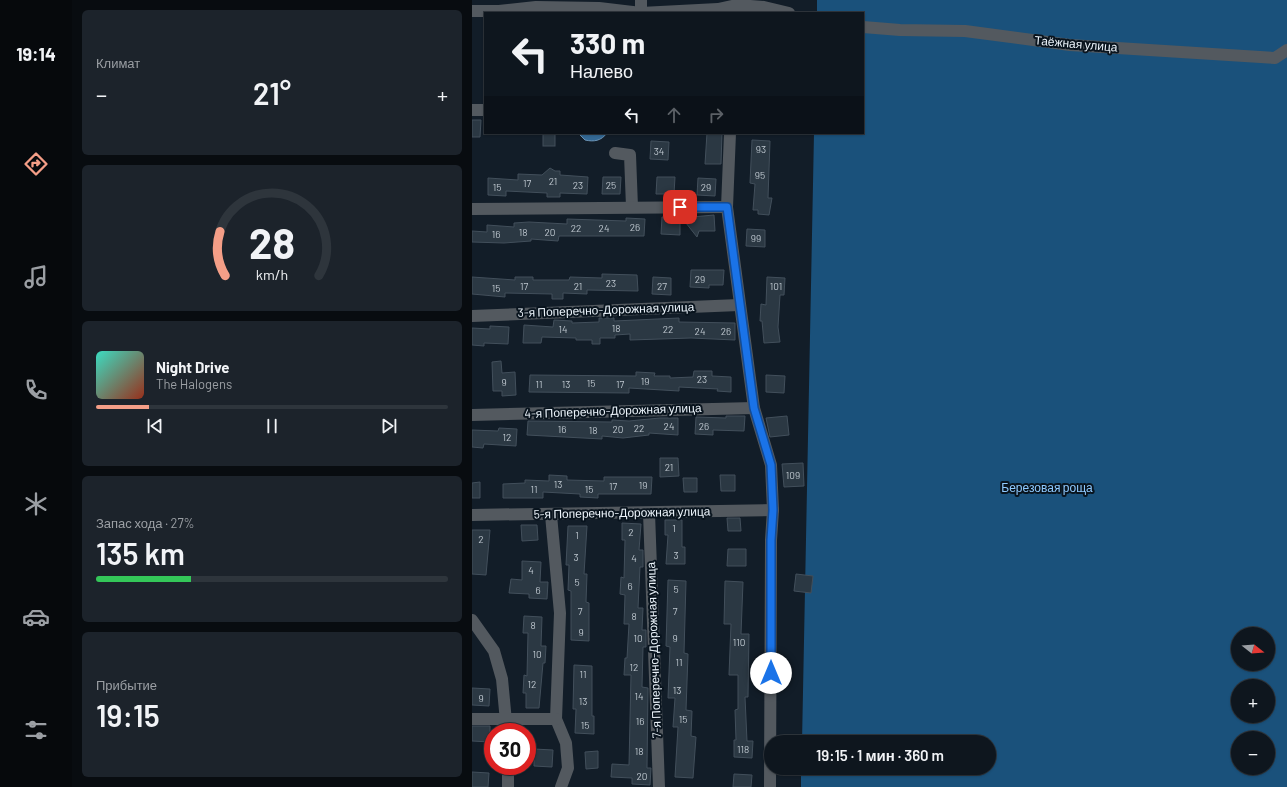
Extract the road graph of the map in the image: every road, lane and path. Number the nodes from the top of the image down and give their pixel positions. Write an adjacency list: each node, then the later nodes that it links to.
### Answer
1 (641, 0): 6 (street)
2 (536, 3): 4 (street); 5 (street)
3 (737, 6): 7 (street); 8 (street)
4 (472, 11)
5 (633, 12)
6 (641, 12)
7 (660, 12)
8 (785, 12)
9 (864, 27): 10 (street, Таёжная улица)
10 (1287, 50)
11 (472, 110): 12 (street)
12 (484, 110)
13 (730, 134): 16 (street)
14 (615, 153): 15 (street)
15 (632, 207): 16 (street); 17 (street)
16 (727, 207): 18 (street)
17 (472, 209)
18 (739, 305): 19 (street, 3-я Поперечно-Дорожная улица); 20 (street)
19 (472, 316)
20 (754, 408): 21 (street, 4-я Поперечно-Дорожная улица); 22 (street)
21 (472, 415)
22 (773, 510): 23 (street, 5-я Поперечно-Дорожная улица); 35 (street)
23 (649, 513): 25 (street, 5-я Поперечно-Дорожная улица); 34 (street, 7-я Поперечно-Дорожная улица)
24 (472, 515): 25 (street, 5-я Поперечно-Дорожная улица)
25 (551, 515): 29 (street)
26 (472, 620): 28 (street)
27 (472, 719): 28 (street)
28 (506, 719): 29 (street); 30 (street)
29 (556, 719): 33 (street)
30 (506, 723)
31 (508, 775): 32 (street)
32 (508, 787)
33 (561, 787)
34 (659, 787)
35 (770, 787)

